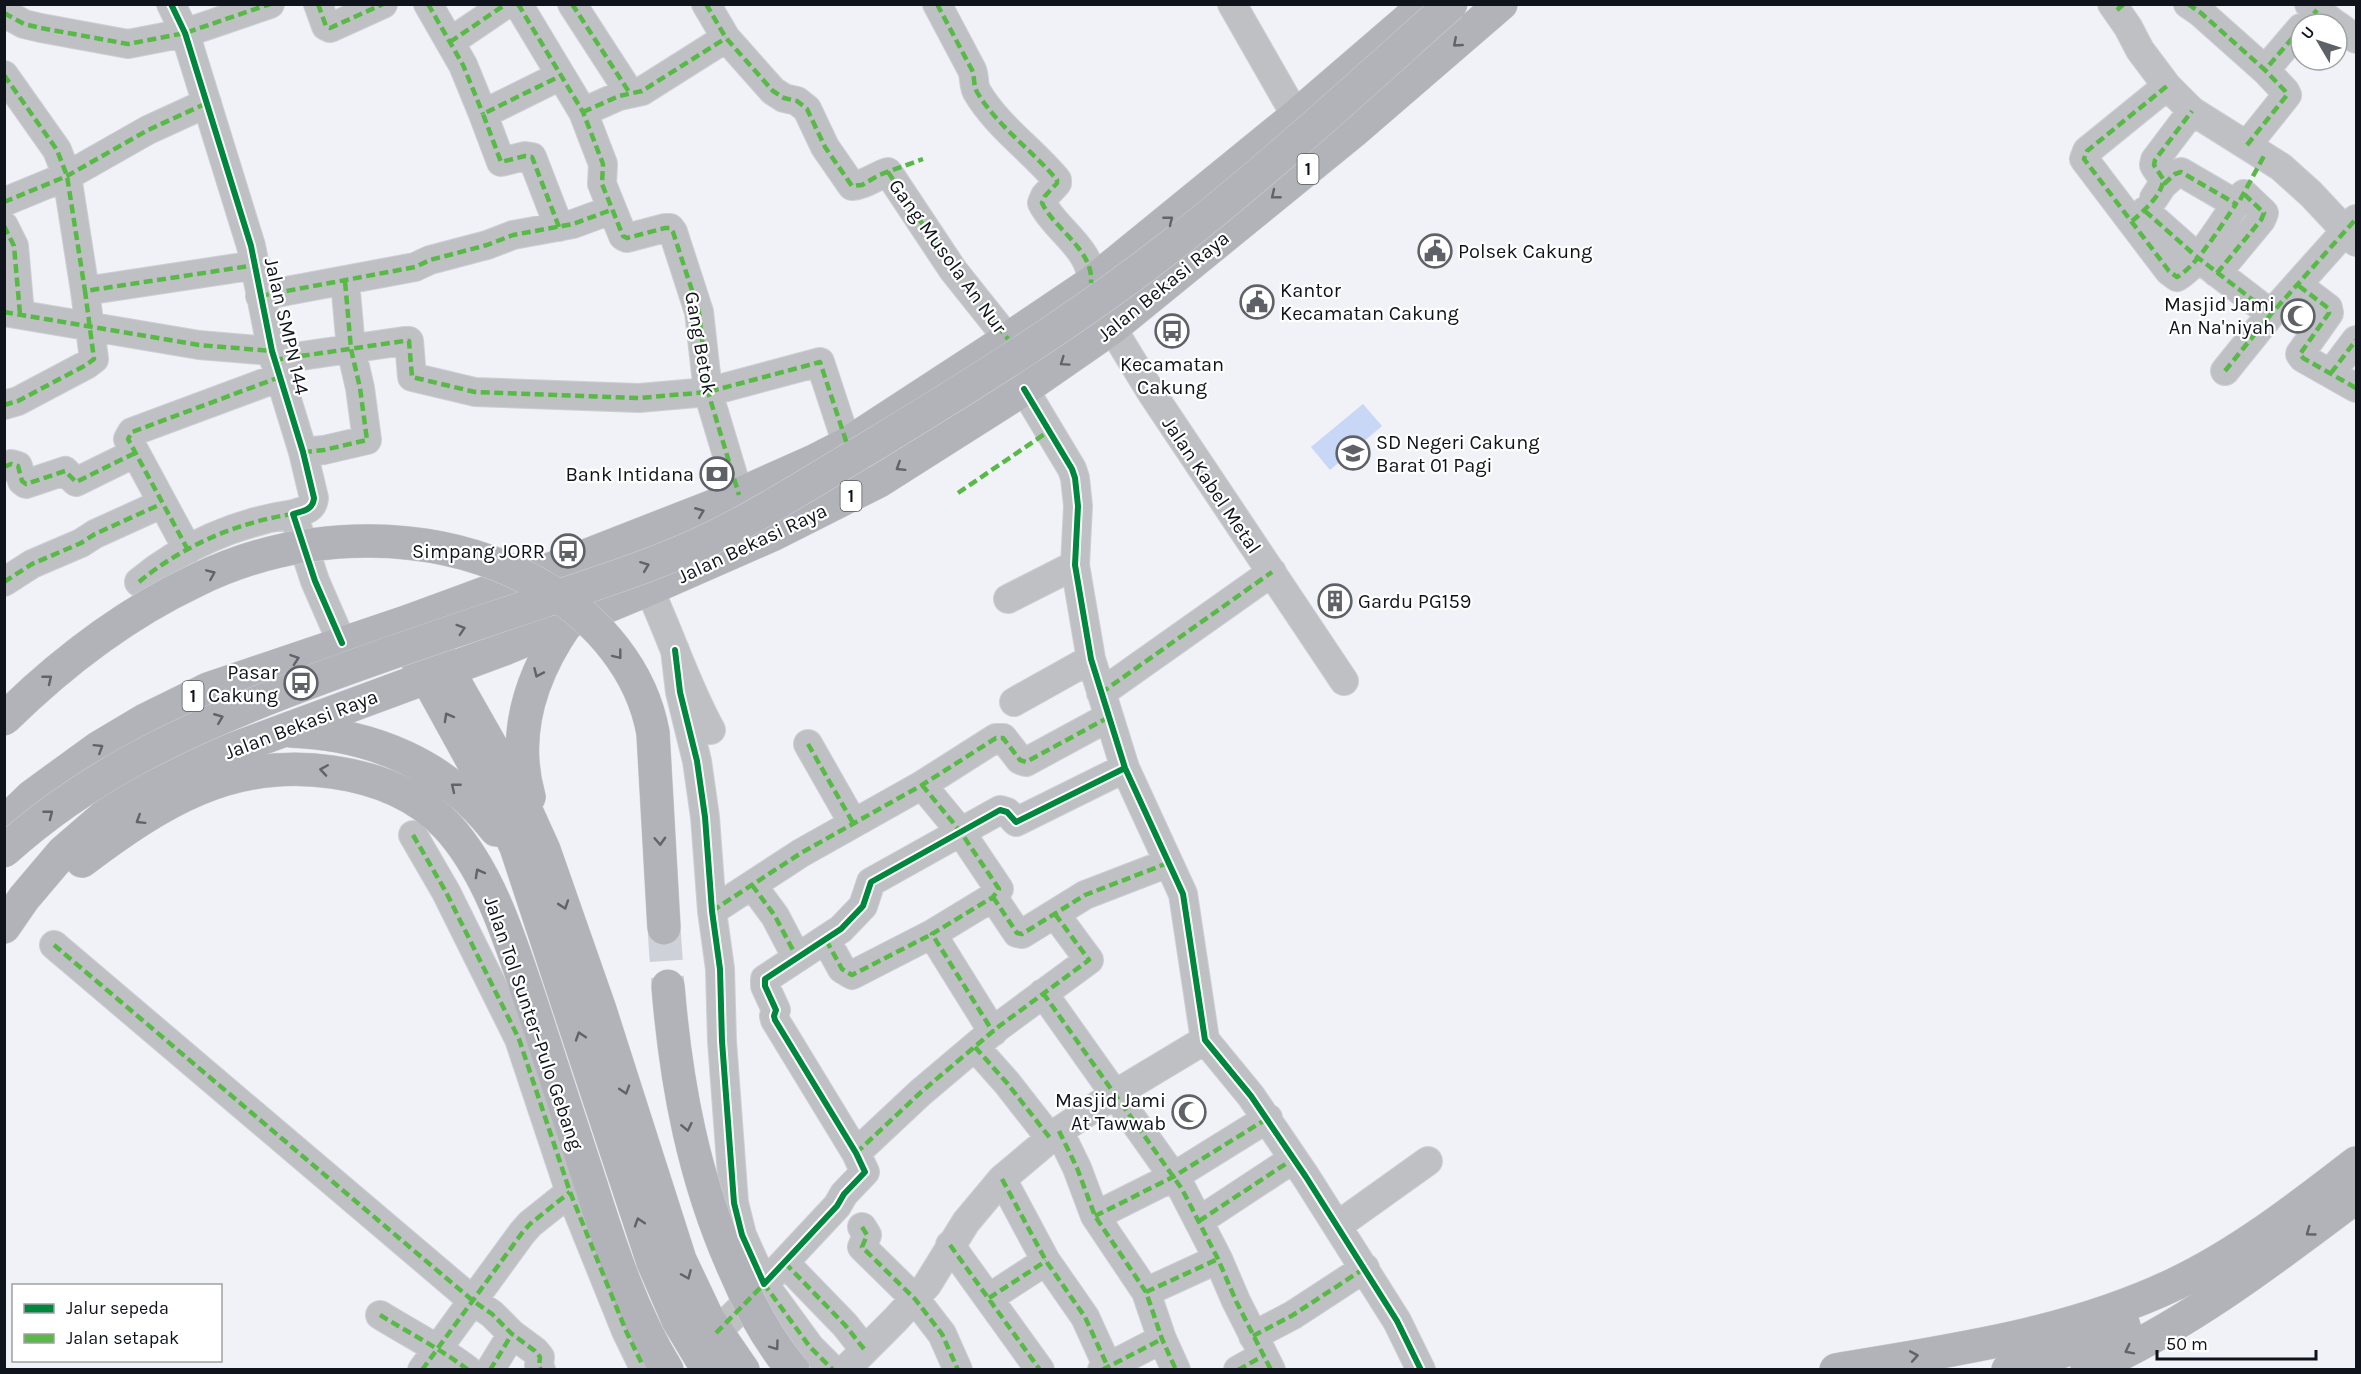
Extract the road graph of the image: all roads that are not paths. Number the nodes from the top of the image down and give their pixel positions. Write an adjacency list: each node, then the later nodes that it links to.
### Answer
1 (171, 4): 18 (street, Jalan SMPN 144)
2 (270, 4): 18 (street)
3 (318, 4): 4 (street)
4 (383, 4)
5 (428, 4): 20 (street)
6 (506, 4): 20 (street)
7 (518, 4): 23 (street)
8 (572, 4): 26 (street)
9 (937, 4): 45 (street, Jalan Kabel Metal)
10 (1232, 4): 31 (street)
11 (1426, 4): 31 (highway, 1)
12 (1451, 4): 98 (highway, one-way to 12, bridge)
13 (1501, 4): 52 (highway, Jalan Bekasi Raya / 1, one-way to 52)
14 (2188, 4): 22 (street)
15 (2118, 6): 25 (street)
16 (713, 7): 19 (street)
17 (4, 13): 18 (street)
18 (185, 33): 27 (street, Jalan SMPN 144)
19 (726, 38): 26 (street); 53 (street, Gang Musola An Nur)
20 (450, 42): 30 (street)
21 (2289, 46): 22 (street)
22 (2265, 70): 32 (street)
23 (560, 76): 29 (street); 30 (street)
24 (6, 78): 33 (street)
25 (2168, 86): 28 (street); 38 (street)
26 (629, 92): 29 (street)
27 (207, 103): 33 (street); 42 (street, Jalan SMPN 144)
28 (2192, 111): 32 (street); 34 (street)
29 (583, 112): 37 (street)
30 (483, 114): 40 (street)
31 (1296, 117): 45 (highway, 1, one-way to 31)
32 (2256, 150): 35 (street); 41 (street)
33 (67, 176): 36 (street); 47 (street)
34 (2163, 184): 35 (street); 38 (street)
35 (2240, 199): 43 (street)
36 (4, 202)
37 (611, 210): 40 (street); 61 (street, Gang Betok)
38 (2139, 216): 43 (street)
39 (4, 226): 49 (street)
40 (560, 227): 44 (street)
41 (2353, 230): 46 (street)
42 (256, 265): 47 (street); 48 (street, Jalan SMPN 144)
43 (2207, 265): 50 (street)
44 (345, 281): 48 (street); 55 (street)
45 (1091, 283): 52 (street, Jalan Kabel Metal); 53 (highway, 1)
46 (2298, 286): 50 (street); 58 (street)
47 (85, 291): 51 (street)
48 (260, 296): 56 (street, Jalan SMPN 144)
49 (12, 313): 51 (street)
50 (2271, 315): 57 (street)
51 (91, 327): 56 (street); 62 (street)
52 (1112, 328): 60 (highway, Jalan Bekasi Raya / 1, one-way to 60); 73 (street, Jalan Kabel Metal)
53 (1008, 339): 63 (highway, 1)
54 (2356, 340): 58 (street)
55 (351, 349): 56 (street); 61 (street); 64 (street)
56 (275, 363): 64 (street, Jalan SMPN 144); 65 (street)
57 (2225, 371)
58 (2331, 373): 59 (street)
59 (2356, 388)
60 (1024, 389): 71 (street); 76 (highway, Jalan Bekasi Raya / 1, one-way to 76)
61 (708, 392): 63 (street); 67 (street, Gang Betok)
62 (4, 405)
63 (847, 444): 67 (highway, 1)
64 (303, 452): 69 (street, Jalan SMPN 144)
65 (135, 453): 66 (street); 68 (street)
66 (4, 467)
67 (739, 495): 72 (highway, 1, one-way to 67)
68 (161, 504): 70 (street); 74 (street)
69 (293, 514): 70 (street); 80 (street)
70 (188, 550): 75 (street)
71 (1075, 565): 77 (street); 82 (street)
72 (547, 571): 78 (highway, 1); 79 (highway)
73 (1272, 572): 84 (street, Jalan Kabel Metal); 86 (street)
74 (4, 582)
75 (139, 582)
76 (649, 589): 79 (highway, Jalan Bekasi Raya / 1); 81 (street)
77 (1008, 599)
78 (409, 621): 80 (highway, 1); 83 (highway)
79 (567, 622): 83 (highway, Jalan Bekasi Raya / 1); 97 (highway, one-way to 97)
80 (342, 643): 93 (highway, 1, one-way to 80)
81 (675, 650): 89 (street); 103 (street)
82 (1091, 659): 85 (street); 86 (street)
83 (437, 674): 88 (highway, Jalan Bekasi Raya / 1); 97 (highway); 100 (highway, one-way to 83)
84 (1344, 681)
85 (1014, 702)
86 (1105, 705): 91 (street); 92 (street)
87 (4, 719): 106 (highway, one-way to 106, bridge)
88 (281, 730): 100 (highway, one-way to 88); 105 (highway, Jalan Bekasi Raya / 1)
89 (711, 730)
90 (808, 744): 94 (street)
91 (1125, 768): 95 (street); 99 (street)
92 (922, 785): 94 (street); 95 (street)
93 (4, 823)
94 (853, 823): 101 (street)
95 (960, 831): 102 (street); 109 (street)
96 (413, 835): 125 (street)
97 (544, 850): 143 (highway, one-way to 143)
98 (4, 851)
99 (1168, 863): 104 (street); 115 (street)
100 (530, 882): 154 (highway, one-way to 100)
101 (752, 885): 103 (street); 111 (street)
102 (993, 897): 104 (street); 107 (street)
103 (712, 911): 138 (street)
104 (1055, 914): 113 (street)
105 (4, 925)
106 (664, 928)
107 (932, 934): 109 (street); 114 (street)
108 (4, 939): 149 (highway, Jalan Tol Sunter–Pulo Gebang, one-way to 108)
109 (826, 940): 111 (street)
110 (54, 945): 141 (street)
111 (797, 958): 119 (street)
112 (668, 986): 156 (highway, one-way to 156, bridge)
113 (1043, 993): 114 (street); 116 (street)
114 (984, 1039): 118 (street); 119 (street)
115 (1205, 1040): 116 (street); 117 (street)
116 (1115, 1094): 118 (street); 123 (street)
117 (1268, 1118): 120 (street); 123 (street)
118 (1054, 1134): 124 (street); 127 (street)
119 (856, 1153): 134 (street)
120 (1293, 1159): 128 (street); 129 (street)
121 (1428, 1161): 129 (street)
122 (2356, 1163): 136 (highway)
123 (1173, 1177): 127 (street); 128 (street)
124 (1002, 1179): 131 (street); 133 (street)
125 (570, 1192): 141 (street); 149 (street)
126 (2356, 1197): 166 (highway, one-way to 166)
127 (1095, 1216): 137 (street)
128 (1199, 1221): 132 (street)
129 (1337, 1226): 135 (street)
130 (862, 1227): 140 (street)
131 (950, 1245): 139 (street); 140 (street)
132 (1218, 1258): 137 (street); 147 (street)
133 (1046, 1261): 139 (street); 150 (street)
134 (785, 1263): 138 (street); 146 (street)
135 (1365, 1268): 147 (street); 163 (street)
136 (2201, 1270): 164 (highway, one-way to 136); 165 (highway)
137 (1146, 1292): 145 (street)
138 (753, 1295): 143 (street); 157 (street)
139 (989, 1298): 160 (street)
140 (915, 1299): 146 (street); 159 (street)
141 (472, 1300): 144 (street); 148 (street)
142 (380, 1315): 148 (street)
143 (716, 1333): 155 (highway)
144 (512, 1334): 152 (street); 153 (street)
145 (1162, 1339): 150 (street); 161 (street)
146 (864, 1349): 158 (street)
147 (1262, 1354): 162 (street)
148 (429, 1359): 151 (street)
149 (648, 1369)
150 (1104, 1369)
151 (468, 1370)
152 (490, 1370)
153 (541, 1370)
154 (708, 1370)
155 (742, 1370)
156 (793, 1370)
157 (833, 1370)
158 (845, 1370)
159 (958, 1370)
160 (1040, 1370)
161 (1176, 1370)
162 (1238, 1370)
163 (1421, 1370)
164 (1836, 1370)
165 (2008, 1370)
166 (2087, 1370)

